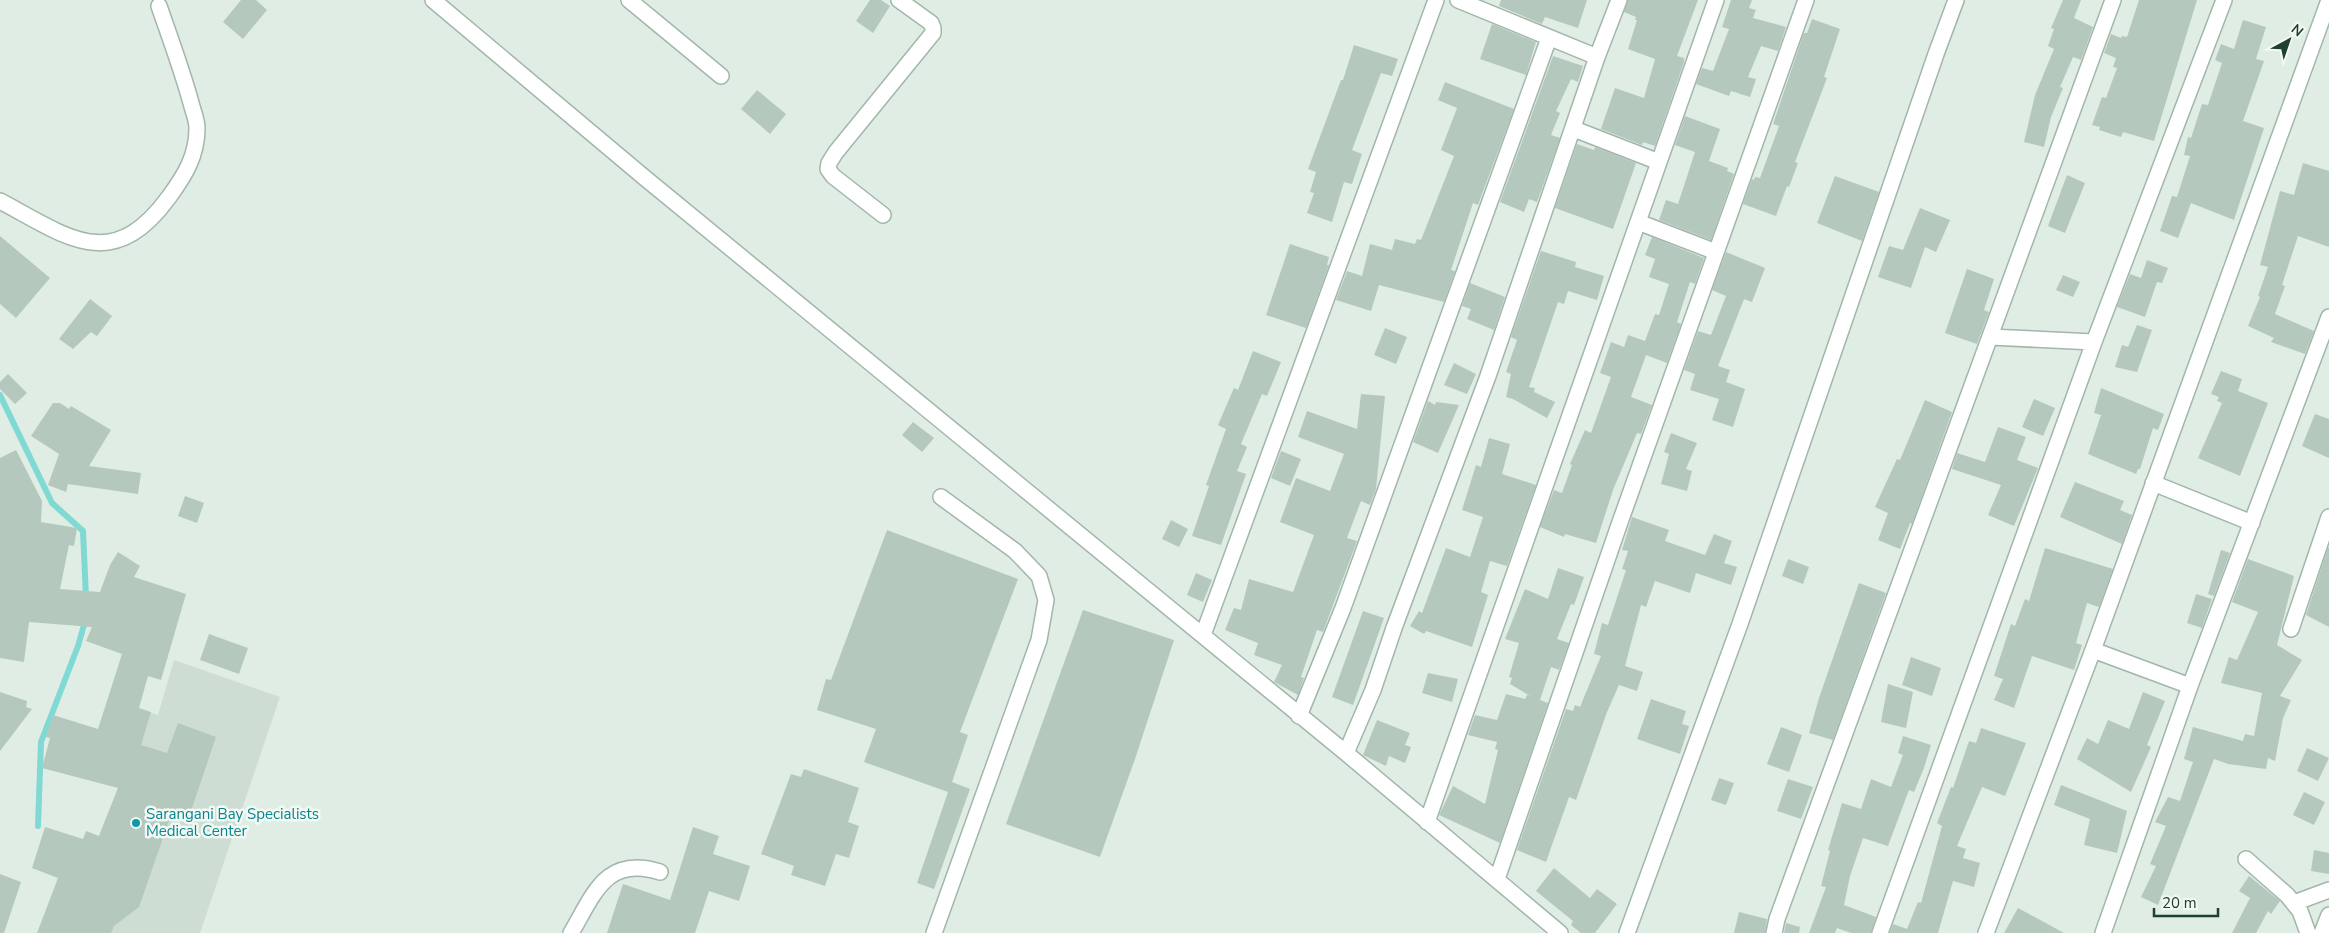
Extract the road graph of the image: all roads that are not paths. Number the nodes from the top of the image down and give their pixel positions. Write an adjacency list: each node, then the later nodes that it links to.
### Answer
1 (433, 0): 31 (street)
2 (629, 0): 16 (street)
3 (899, 0): 20 (street)
4 (1436, 0): 31 (street)
5 (1458, 0): 14 (street)
6 (1619, 0): 15 (street)
7 (1716, 0): 18 (street)
8 (1806, 0): 22 (street)
9 (1956, 0): 46 (street)
10 (2113, 0): 24 (street)
11 (2224, 0): 25 (street)
12 (2328, 0): 26 (street)
13 (159, 6): 19 (street)
14 (1549, 38): 15 (street); 34 (street)
15 (1596, 57): 17 (street)
16 (721, 76)
17 (1574, 129): 18 (street); 35 (street)
18 (1659, 162): 21 (street)
19 (0, 201)
20 (883, 215)
21 (1638, 222): 22 (street); 36 (street)
22 (1716, 252): 39 (street)
23 (2329, 317): 29 (street)
24 (1990, 337): 25 (street); 47 (street)
25 (2094, 342): 48 (street)
26 (2153, 483): 29 (street); 32 (street)
27 (941, 497): 44 (street)
28 (2329, 517): 30 (street)
29 (2252, 523): 33 (street)
30 (2291, 629)
31 (1203, 635): 34 (street)
32 (2093, 650): 33 (street); 49 (street)
33 (2190, 686): 50 (street)
34 (1299, 716): 35 (street)
35 (1346, 753): 36 (street)
36 (1426, 822): 39 (street)
37 (2246, 859): 41 (street)
38 (660, 872): 43 (street)
39 (1497, 879): 45 (street)
40 (2329, 890): 41 (street)
41 (2294, 903): 51 (street)
42 (2329, 915): 52 (street)
43 (571, 933)
44 (934, 933)
45 (1560, 933)
46 (1627, 933)
47 (1774, 933)
48 (1880, 933)
49 (1986, 933)
50 (2103, 933)
51 (2308, 933)
52 (2322, 933)

